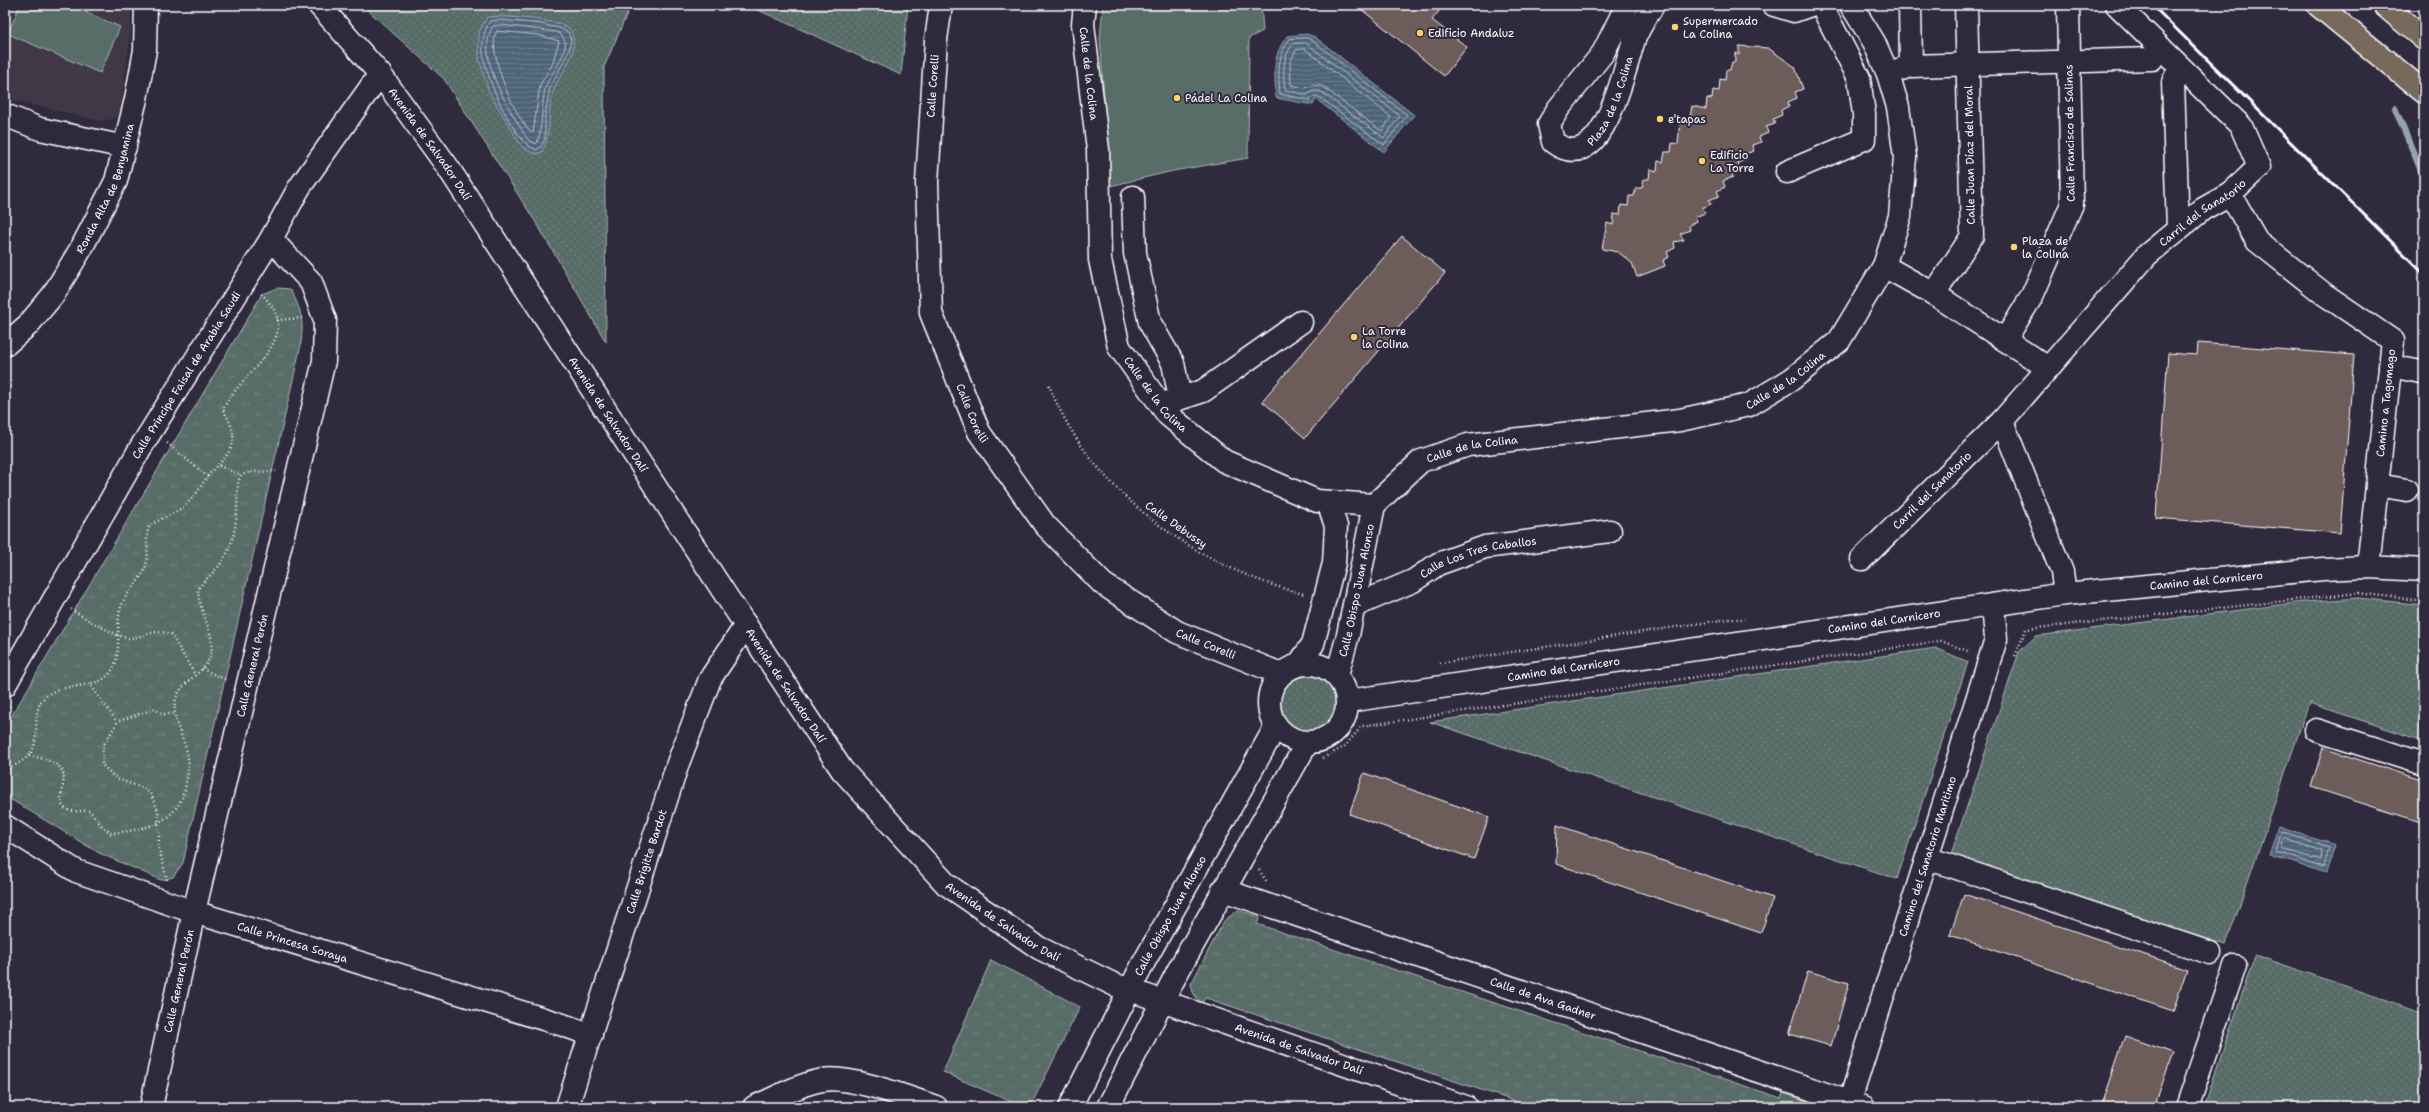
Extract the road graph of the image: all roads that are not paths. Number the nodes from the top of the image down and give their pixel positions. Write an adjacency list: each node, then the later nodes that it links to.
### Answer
1 (146, 5): 27 (street, Ronda Alta de Benyamina)
2 (319, 5): 23 (street, Avenida de Salvador Dalí)
3 (941, 5): 55 (street, Calle Corelli)
4 (1086, 5): 41 (street, Calle de la Colina)
5 (1627, 5): 6 (street, Plaza de la Colina)
6 (1653, 5)
7 (1774, 5): 8 (street)
8 (1811, 5)
9 (1822, 5): 28 (street)
10 (1851, 5): 24 (street, Calle de la Colina)
11 (1910, 5): 21 (street)
12 (1966, 5): 20 (street, Calle Juan Díaz del Moral)
13 (2068, 5): 19 (street, Calle Francisco de Salinas)
14 (2117, 5): 18 (street, Carril del Sanatorio)
15 (2318, 5): 25 (main road)
16 (2384, 5): 17 (main road)
17 (2424, 39)
18 (2160, 47): 19 (street); 22 (street, Carril del Sanatorio)
19 (2070, 62): 20 (street); 36 (street, Calle Francisco de Salinas)
20 (1968, 64): 21 (street); 34 (street, Calle Juan Díaz del Moral)
21 (1912, 66): 24 (street)
22 (2180, 68): 29 (street, Carril del Sanatorio); 31 (street)
23 (380, 74): 32 (street, Calle Principe Faisal de Arabia Saudi); 54 (street, Avenida de Salvador Dalí)
24 (1888, 74): 33 (street, Calle de la Colina)
25 (2424, 92)
26 (5, 115): 27 (street)
27 (125, 147): 37 (street, Ronda Alta de Benyamina)
28 (1786, 172)
29 (2230, 194): 31 (street, Carril del Sanatorio); 38 (street, Camino a Tagomago)
30 (1133, 197): 41 (street)
31 (2178, 229): 39 (street, Carril del Sanatorio)
32 (271, 239): 57 (street, Calle Principe Faisal de Arabia Saudi); 66 (street, Calle General Perón)
33 (1884, 266): 34 (street); 46 (street, Calle de la Colina)
34 (1934, 294): 36 (street)
35 (1301, 322): 41 (street)
36 (2005, 340): 39 (street)
37 (5, 345)
38 (2390, 366): 40 (street); 43 (street, Camino a Tagomago)
39 (2048, 368): 42 (street, Carril del Sanatorio)
40 (2421, 372)
41 (1171, 401): 45 (street, Calle de la Colina)
42 (2002, 421): 48 (street, Carril del Sanatorio); 51 (street)
43 (2377, 485): 44 (street); 49 (street, Camino a Tagomago)
44 (2407, 490)
45 (1328, 502): 46 (street, Calle de la Colina); 55 (street)
46 (1374, 505): 53 (street, Calle Obispo Juan Alonso)
47 (1610, 530): 53 (street, Calle Los Tres Caballos)
48 (1862, 559)
49 (2368, 567): 50 (street, Camino del Carnicero); 51 (street, Camino del Carnicero)
50 (2424, 570)
51 (2064, 594): 52 (street, Camino del Carnicero)
52 (1993, 605): 58 (street, Camino del Carnicero); 64 (street, Camino del Sanatorio Maritimo)
53 (1354, 606): 56 (street, Calle Obispo Juan Alonso)
54 (746, 625): 69 (street, Avenida de Salvador Dalí); 71 (street, Calle Brigitte Bardot)
55 (1290, 669): 56 (street); 59 (street)
56 (1337, 675): 58 (street)
57 (9, 692)
58 (1348, 701): 61 (street)
59 (1276, 726): 61 (street); 69 (street, Calle Obispo Juan Alonso)
60 (2316, 730): 62 (street)
61 (1314, 751): 65 (street)
62 (2424, 764)
63 (5, 826): 66 (street, Calle Princesa Soraya)
64 (1927, 858): 67 (street); 72 (street, Camino del Sanatorio Maritimo)
65 (1223, 890): 70 (street); 72 (street, Calle de Ava Gadner)
66 (194, 912): 71 (street, Calle Princesa Soraya); 73 (street, Calle General Perón)
67 (2210, 953)
68 (2235, 966): 80 (street)
69 (1130, 991): 70 (street, Avenida de Salvador Dalí); 77 (street, Calle Obispo Juan Alonso)
70 (1162, 1002): 78 (street); 79 (street, Avenida de Salvador Dalí)
71 (591, 1035): 74 (street, Calle Brigitte Bardot)
72 (1854, 1105)
73 (151, 1107)
74 (567, 1107)
75 (754, 1107): 76 (street)
76 (936, 1107)
77 (1070, 1107)
78 (1108, 1107)
79 (1466, 1107)
80 (2187, 1107)

